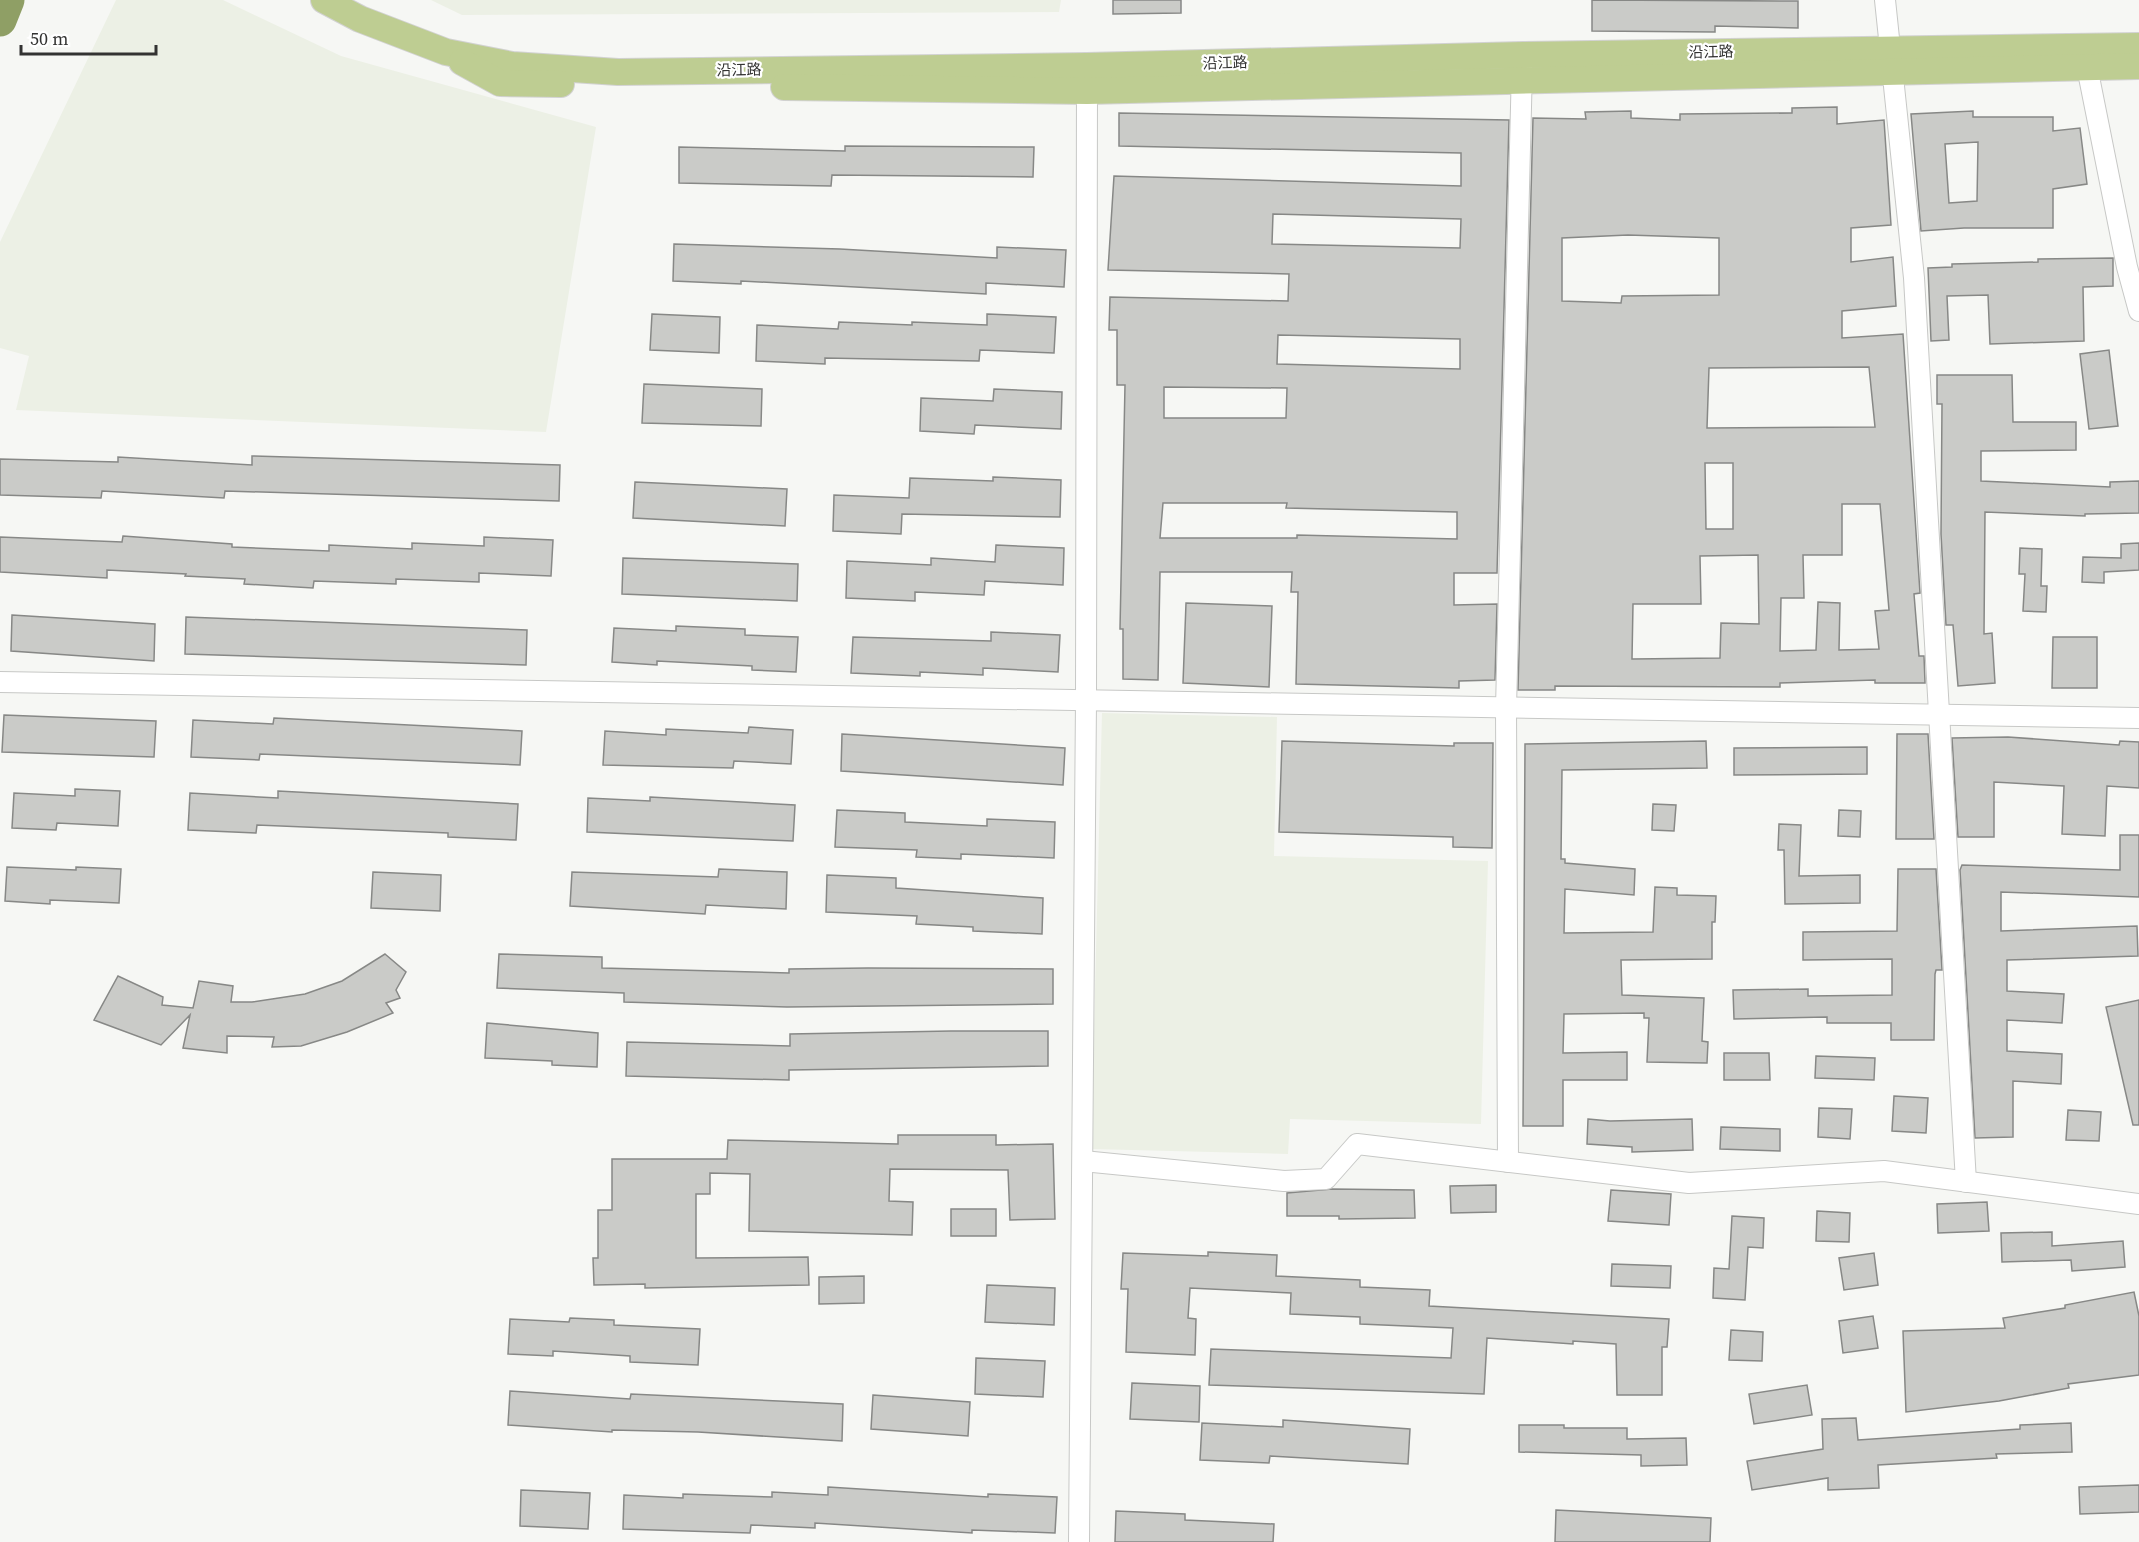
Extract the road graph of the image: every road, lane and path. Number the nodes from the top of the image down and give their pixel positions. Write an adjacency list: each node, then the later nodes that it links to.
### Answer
1 (324, 0): 8 (main road, 沿江路)
2 (1886, 0): 4 (street)
3 (2139, 46): 4 (main road, 沿江路)
4 (1892, 59): 6 (main road, 沿江路); 7 (main road, 沿江路); 13 (street)
5 (2139, 66): 7 (main road, 沿江路)
6 (1522, 67): 8 (main road, 沿江路); 12 (street)
7 (2087, 67): 9 (street)
8 (1087, 78): 11 (street)
9 (2139, 311)
10 (0, 682): 11 (street)
11 (1086, 701): 12 (street); 15 (street)
12 (1506, 708): 13 (street); 16 (street)
13 (1938, 715): 14 (street); 17 (street)
14 (2139, 718)
15 (1083, 1161): 16 (street); 19 (street)
16 (1508, 1162): 17 (street)
17 (1966, 1182): 18 (street)
18 (2139, 1204)
19 (1079, 1542)

